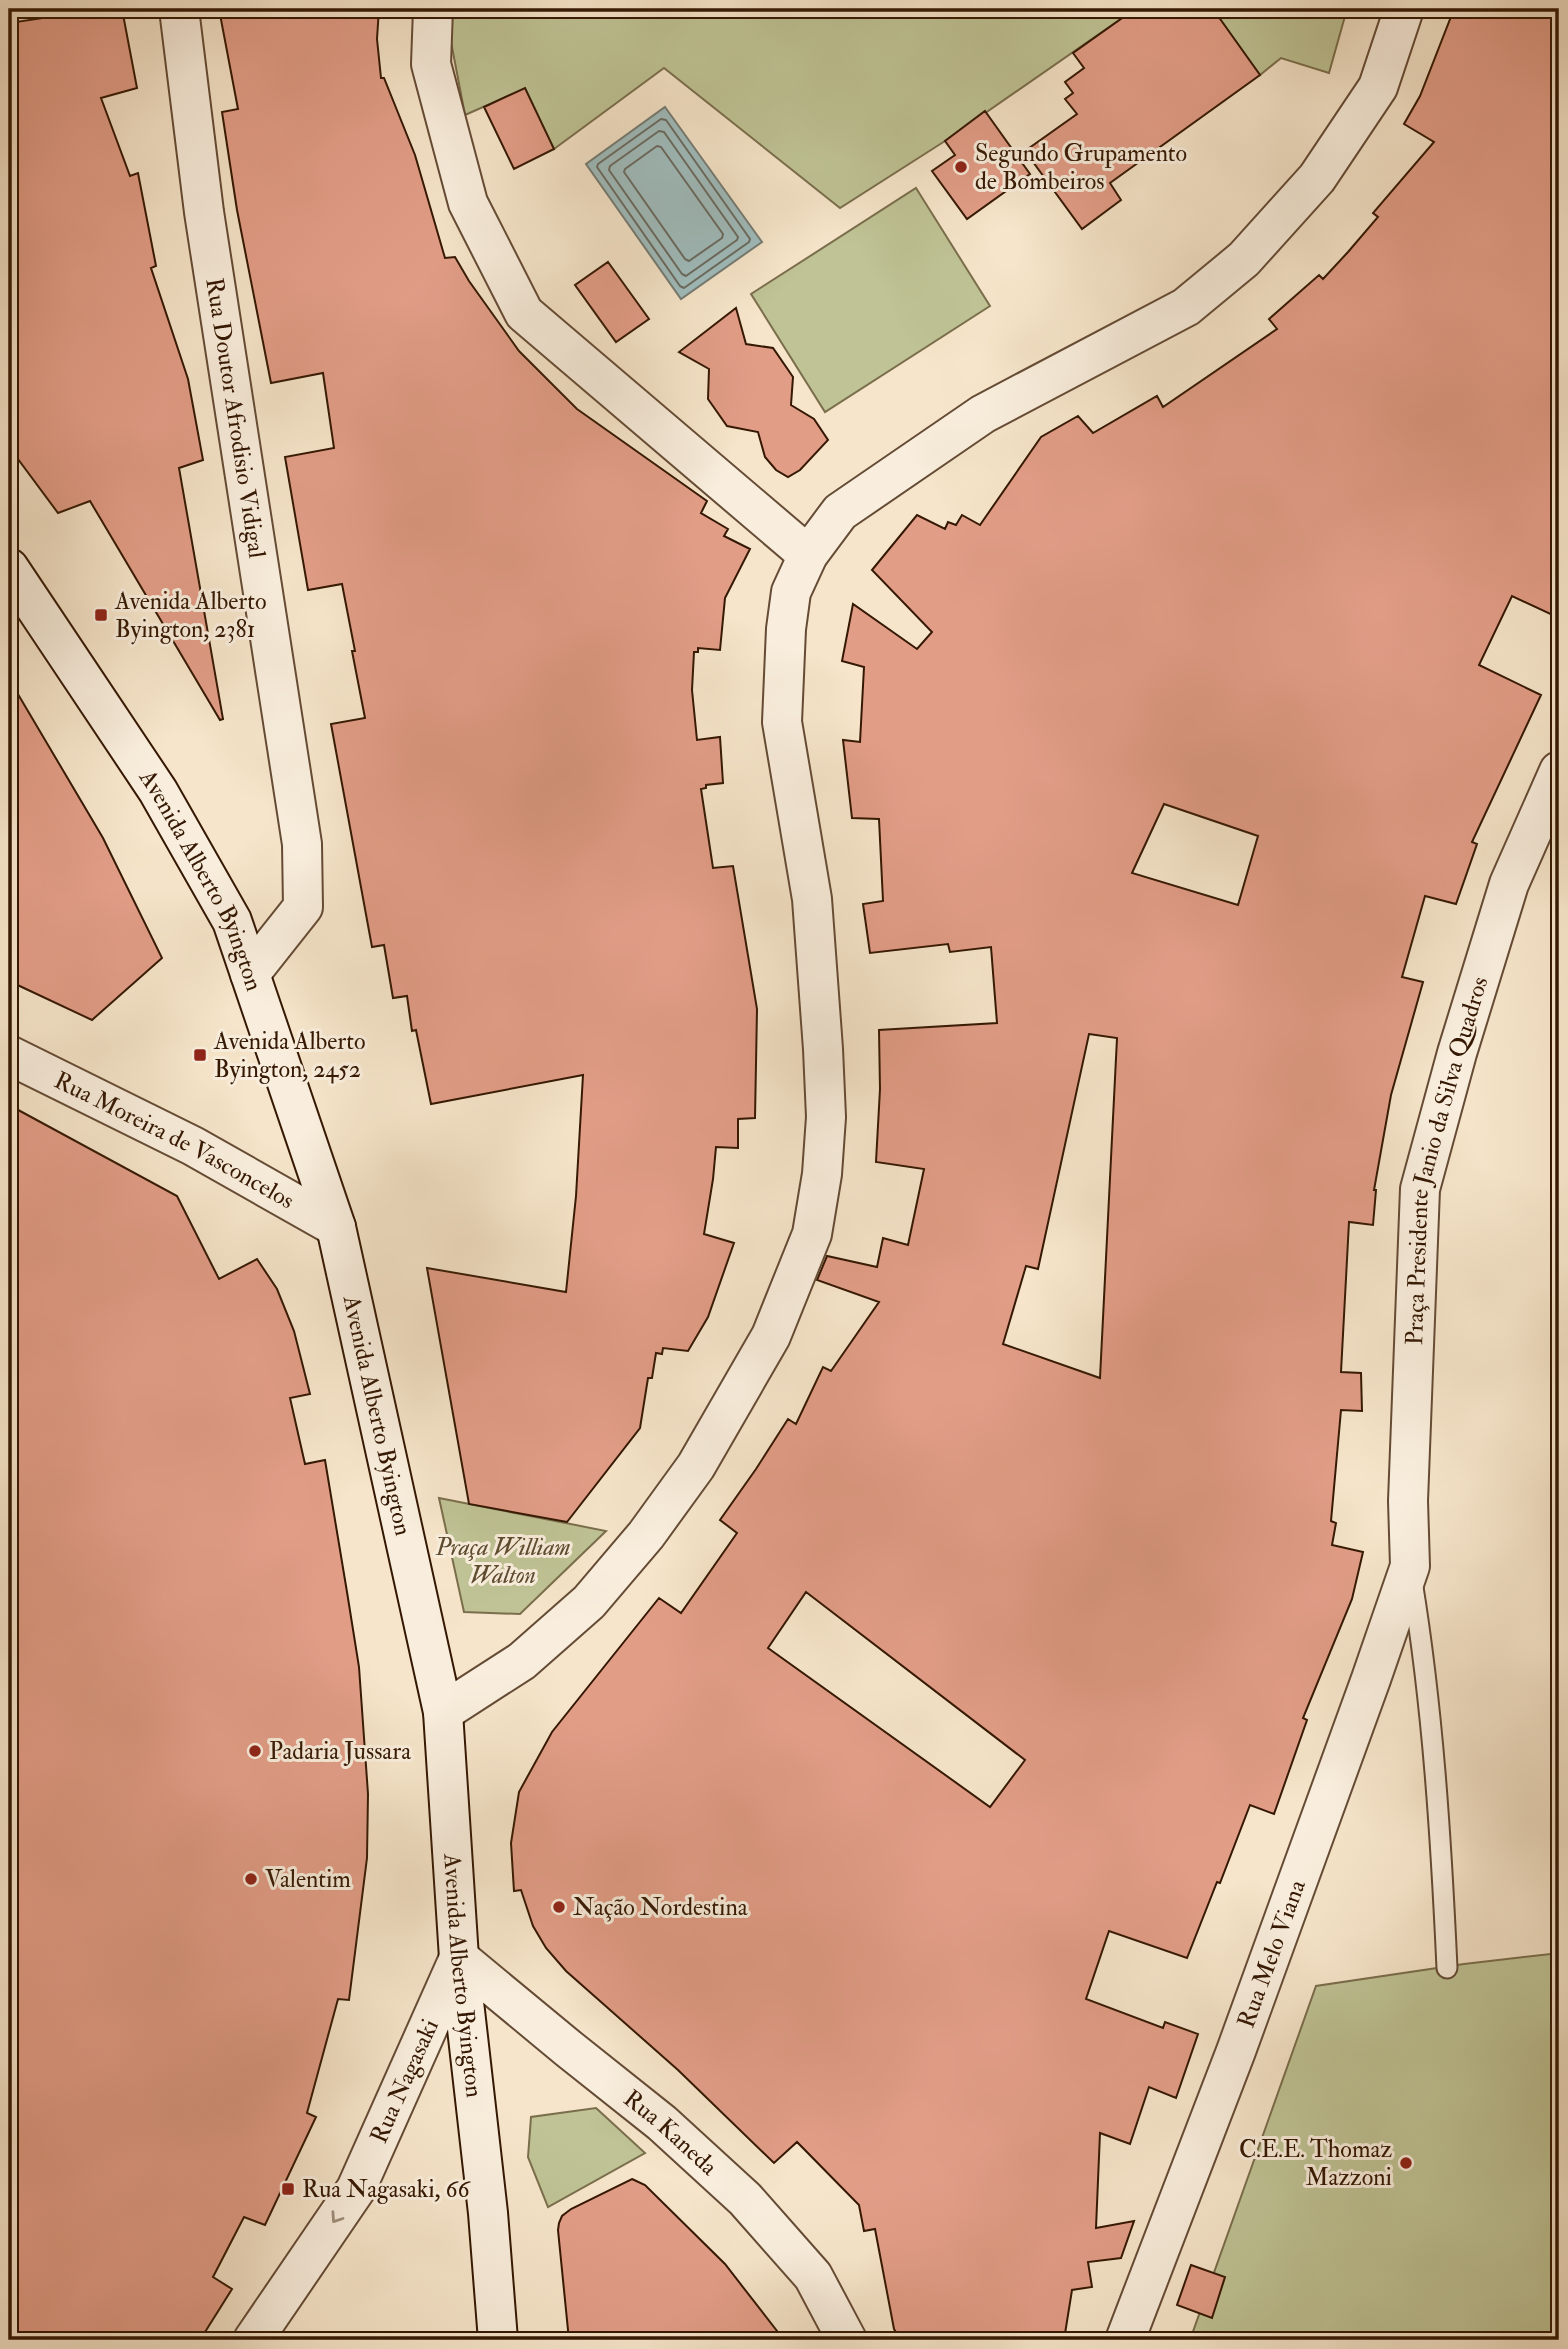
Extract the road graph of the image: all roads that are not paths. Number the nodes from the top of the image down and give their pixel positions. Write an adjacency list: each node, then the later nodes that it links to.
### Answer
1 (179, 9): 7 (street, Rua Doutor Afrodisio Vidigal)
2 (433, 9): 4 (street)
3 (1405, 9): 4 (street)
4 (807, 555): 11 (street)
5 (9, 568): 7 (street, Avenida Alberto Byington)
6 (1559, 771): 10 (street, Praça Presidente Janio da Silva Quadros)
7 (250, 974): 9 (street, Avenida Alberto Byington)
8 (9, 1055): 9 (street, Rua Moreira de Vasconcelos)
9 (337, 1227): 11 (street, Avenida Alberto Byington)
10 (1410, 1566): 13 (lane); 17 (street, Rua Melo Viana)
11 (443, 1712): 12 (street, Avenida Alberto Byington)
12 (459, 1958): 14 (street, Rua Nagasaki, one-way to 14); 15 (street, Avenida Alberto Byington); 16 (street, Rua Kaneda)
13 (1447, 1968)
14 (253, 2340)
15 (498, 2340)
16 (848, 2340)
17 (1125, 2340)

